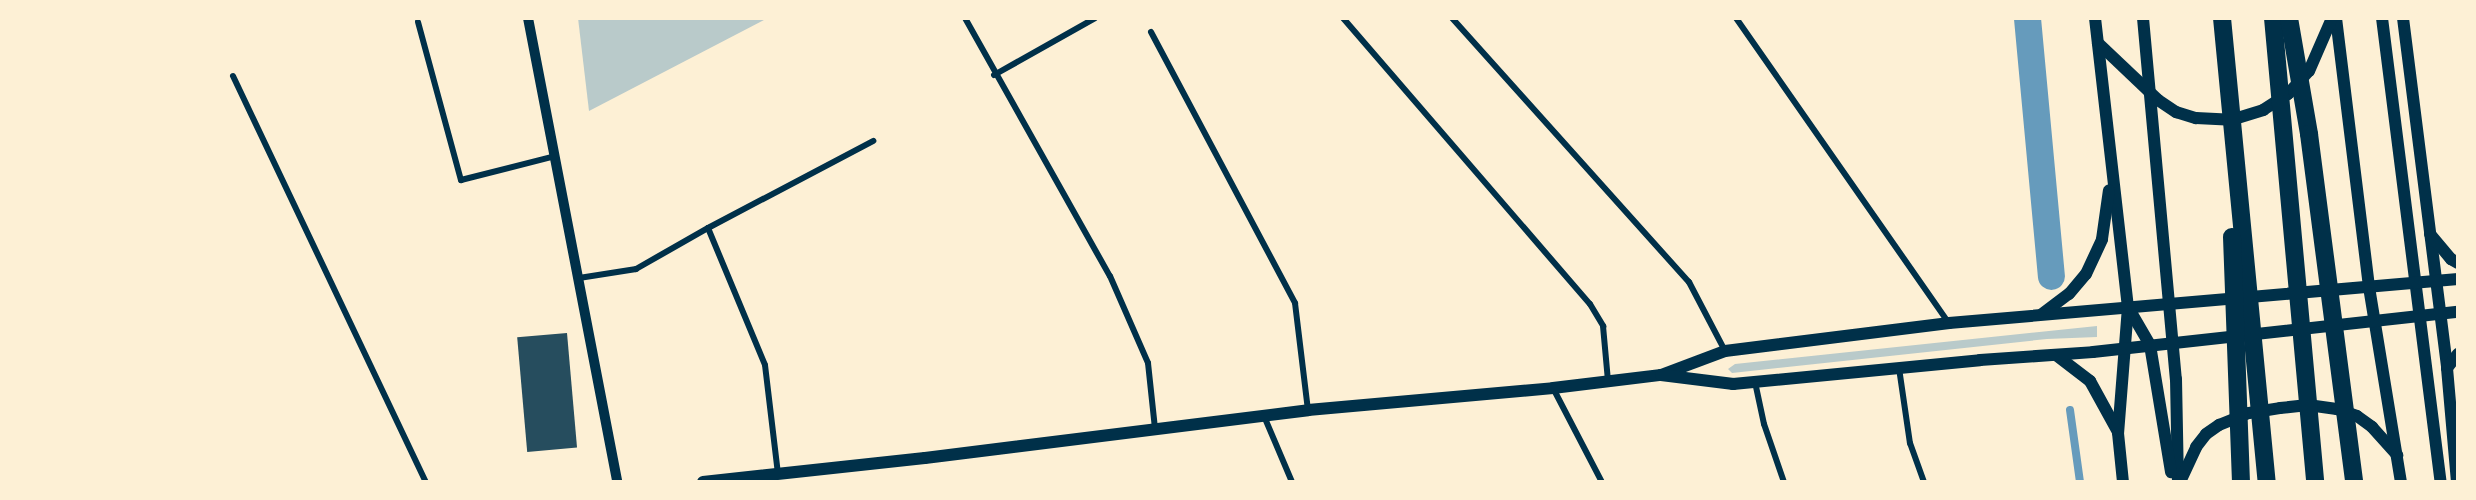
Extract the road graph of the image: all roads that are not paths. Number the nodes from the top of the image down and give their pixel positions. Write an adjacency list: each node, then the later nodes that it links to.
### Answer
1 (528, 18): 22 (street)
2 (965, 18): 19 (street)
3 (1095, 18): 19 (street)
4 (1343, 18): 45 (street)
5 (1452, 18): 39 (street)
6 (1736, 18): 36 (street)
7 (2094, 18): 17 (main road)
8 (2143, 18): 62 (main road)
9 (2222, 18): 18 (highway)
10 (2273, 18): 65 (highway)
11 (2289, 18): 66 (highway)
12 (2334, 18): 17 (main road); 30 (main road)
13 (2382, 18): 68 (main road)
14 (2403, 18): 25 (main road)
15 (418, 22): 22 (street)
16 (1150, 32): 48 (street)
17 (2098, 43): 23 (main road)
18 (2225, 55): 63 (highway); 64 (highway)
19 (994, 75): 50 (street)
20 (234, 76): 54 (street)
21 (873, 141): 24 (street)
22 (556, 156): 27 (street)
23 (2112, 173): 31 (main road); 34 (main road)
24 (708, 228): 27 (street); 53 (street)
25 (2429, 232): 26 (main road); 29 (main road)
26 (2458, 263)
27 (579, 278): 55 (street)
28 (2458, 279): 29 (main road)
29 (2434, 282): 30 (main road); 33 (main road)
30 (2369, 287): 31 (main road); 35 (main road)
31 (2128, 307): 34 (main road); 37 (main road); 38 (main road)
32 (2458, 312): 33 (main road)
33 (2439, 314): 35 (main road); 43 (main road)
34 (2041, 315): 36 (main road)
35 (2375, 320): 37 (main road); 52 (main road)
36 (1949, 323): 39 (main road)
37 (2150, 345): 38 (main road); 62 (main road)
38 (2125, 348): 41 (main road); 51 (main road)
39 (1725, 351): 44 (main road)
40 (2458, 354): 43 (main road)
41 (2056, 355): 42 (main road); 51 (main road)
42 (1899, 368): 46 (main road); 60 (street)
43 (2447, 368): 69 (main road)
44 (1661, 375): 45 (main road); 46 (main road)
45 (1608, 381): 47 (main road)
46 (1755, 382): 59 (street)
47 (1553, 388): 48 (main road); 58 (street)
48 (1308, 410): 49 (main road)
49 (1264, 416): 50 (main road); 57 (street)
50 (1155, 429): 53 (main road)
51 (2118, 433): 61 (main road)
52 (2397, 456): 62 (main road); 67 (main road)
53 (778, 474): 56 (main road)
54 (426, 482)
55 (617, 482)
56 (703, 482)
57 (1292, 482)
58 (1602, 482)
59 (1784, 482)
60 (1924, 482)
61 (2122, 482)
62 (2177, 482)
63 (2241, 482)
64 (2267, 482)
65 (2315, 482)
66 (2354, 482)
67 (2402, 482)
68 (2441, 482)
69 (2457, 482)

